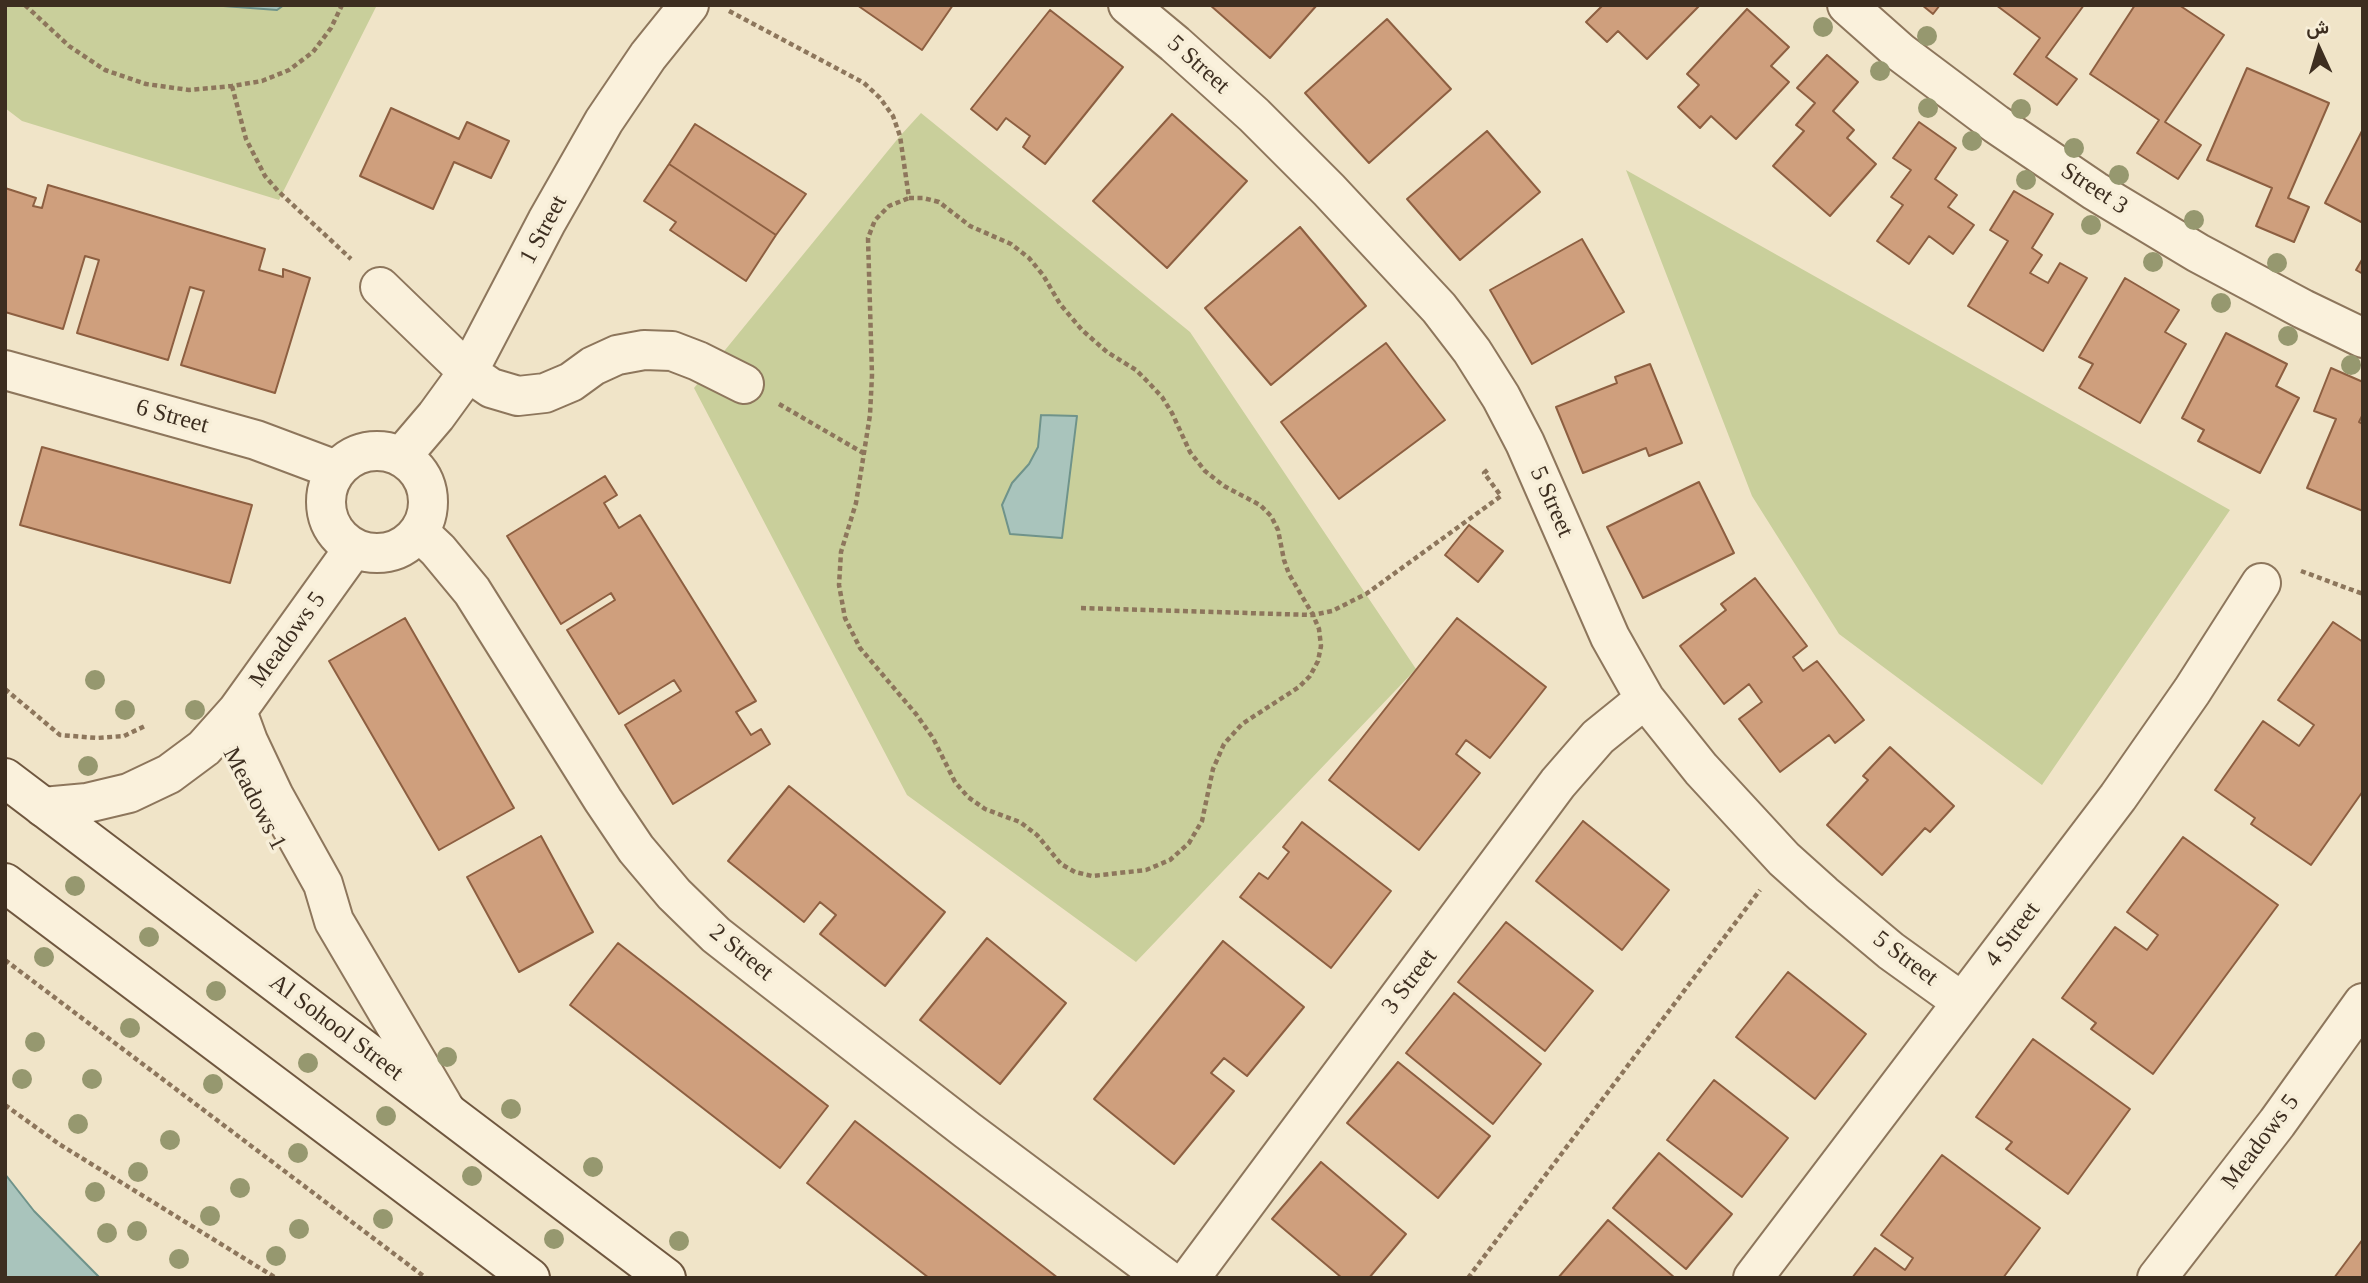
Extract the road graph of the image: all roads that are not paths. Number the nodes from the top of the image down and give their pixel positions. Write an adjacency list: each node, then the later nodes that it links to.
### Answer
1 (689, 5): 7 (street, 1 Street)
2 (1128, 5): 14 (street, 5 Street)
3 (1847, 5): 5 (street, Street 3)
4 (380, 287): 7 (street)
5 (2363, 338)
6 (5, 370): 10 (street, 6 Street)
7 (468, 372): 8 (street); 9 (street, 1 Street)
8 (744, 384)
9 (401, 457): 10 (street); 11 (street)
10 (337, 470): 12 (street)
11 (419, 532): 12 (street); 24 (street, 2 Street)
12 (354, 548): 15 (street, Meadows 5)
13 (2262, 583): 19 (street, 4 Street)
14 (1645, 699): 19 (street, 5 Street); 25 (street, 3 Street)
15 (229, 721): 17 (street, Meadows 1); 21 (street, Meadows 1)
16 (5, 778): 17 (street, Al Sohool Street)
17 (43, 807): 21 (street, Al Sohool Street)
18 (5, 883): 22 (street)
19 (1962, 1002): 26 (street, 4 Street)
20 (2363, 1003): 27 (street, Meadows 5)
21 (446, 1111): 23 (street, Al Sohool Street)
22 (530, 1278)
23 (666, 1278)
24 (1165, 1278)
25 (1190, 1278)
26 (1753, 1278)
27 (2157, 1278)

